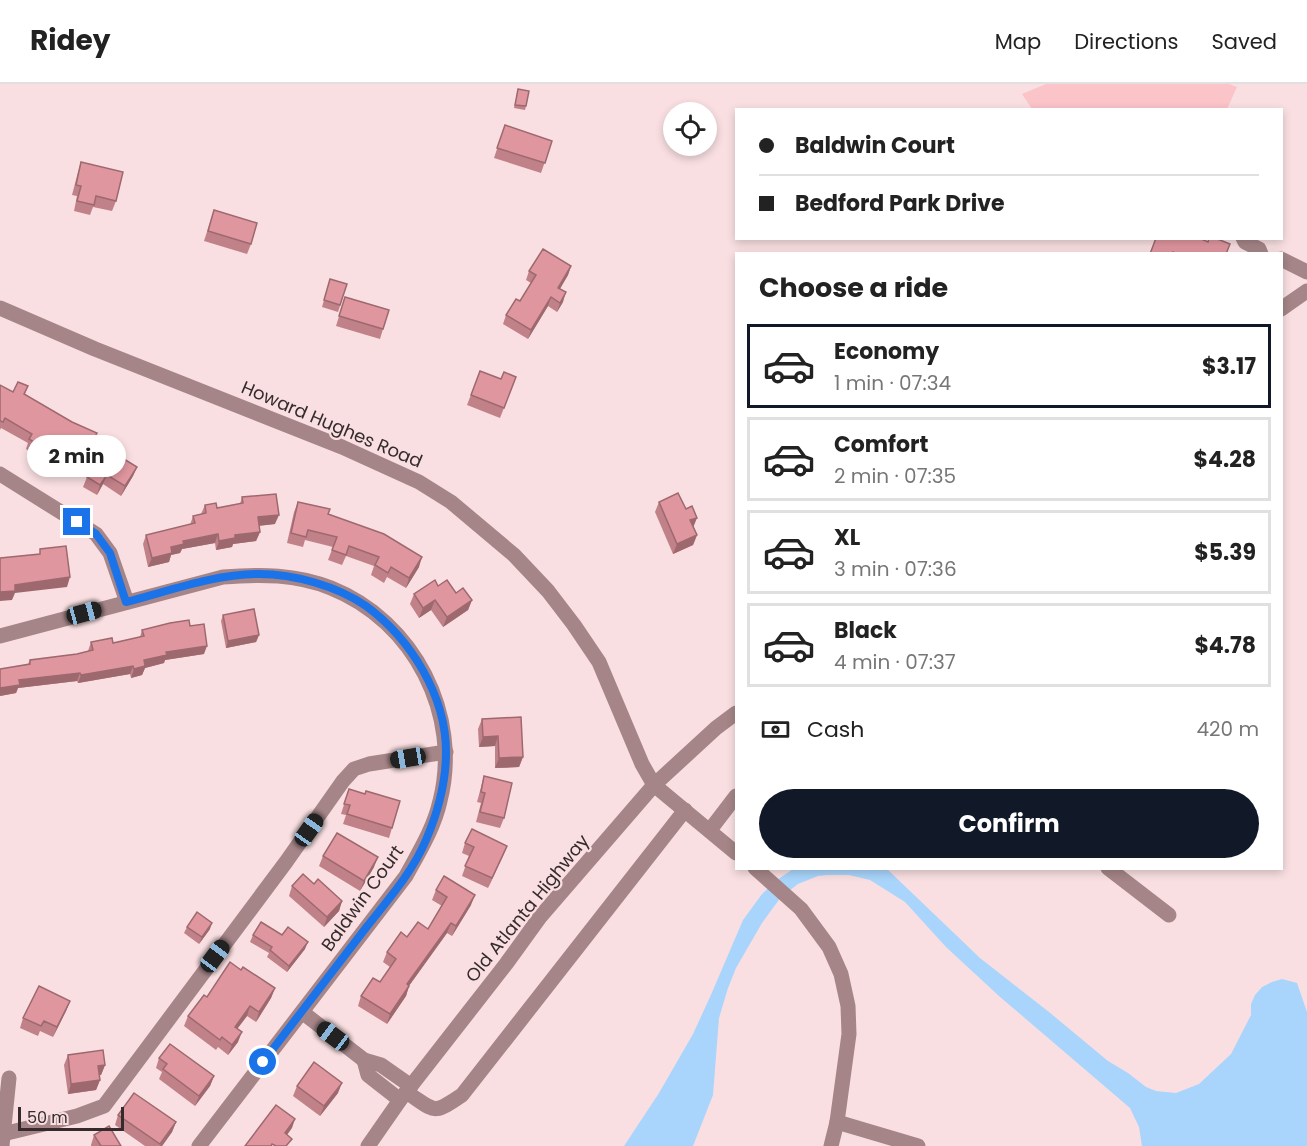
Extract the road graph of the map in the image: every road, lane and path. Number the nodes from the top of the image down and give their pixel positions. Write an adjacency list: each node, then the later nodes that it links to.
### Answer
1 (1246, 240): 2 (street)
2 (1263, 252)
3 (1283, 261): 4 (street)
4 (1307, 272)
5 (1307, 291): 6 (street)
6 (1283, 305)
7 (0, 308): 13 (street, Howard Hughes Road)
8 (0, 474): 9 (street)
9 (126, 602): 10 (street, Baldwin Court); 12 (street, Baldwin Court)
10 (0, 636)
11 (735, 714): 13 (street, Old Atlanta Highway)
12 (446, 752): 21 (street, Baldwin Court); 25 (street)
13 (654, 785): 15 (street); 23 (street, Old Atlanta Highway)
14 (735, 797): 16 (street)
15 (685, 810): 16 (street); 23 (street)
16 (710, 830): 17 (street)
17 (735, 852)
18 (756, 870): 24 (street)
19 (1111, 870): 20 (street)
20 (1169, 915)
21 (302, 1012): 23 (street); 26 (street, Baldwin Court)
22 (9, 1078): 25 (street)
23 (406, 1092): 27 (street, Old Atlanta Highway)
24 (837, 1122): 28 (street); 29 (street)
25 (3, 1140)
26 (200, 1146)
27 (368, 1146)
28 (831, 1146)
29 (918, 1146)

